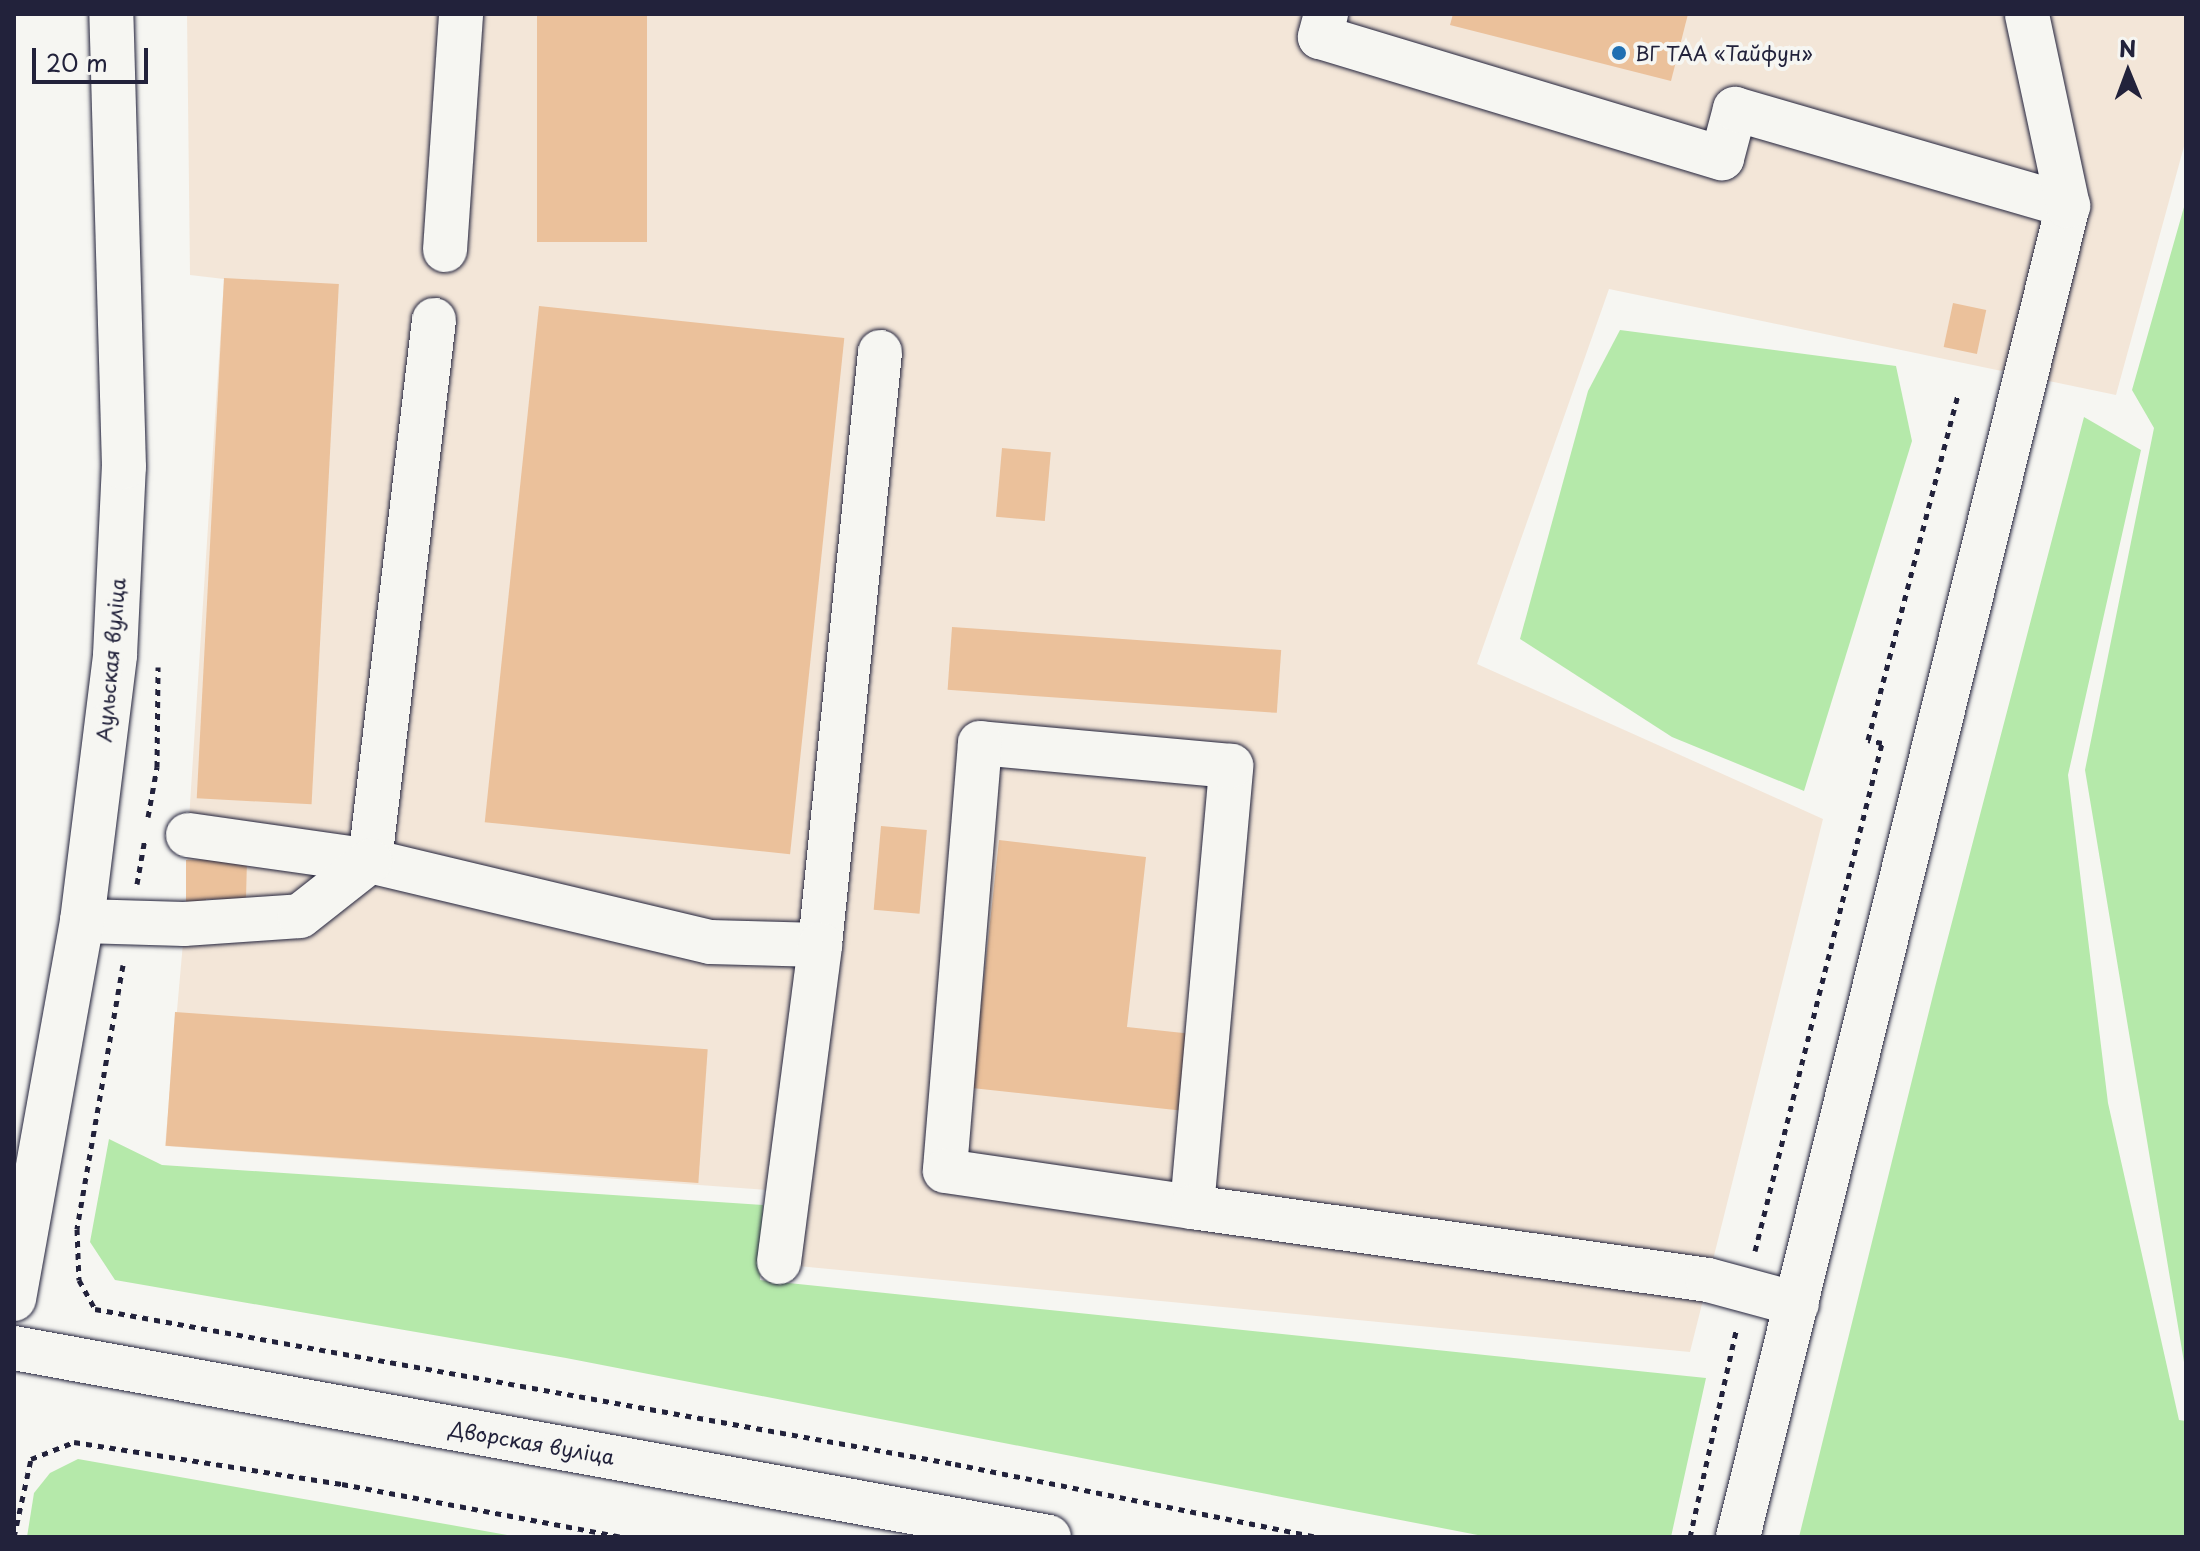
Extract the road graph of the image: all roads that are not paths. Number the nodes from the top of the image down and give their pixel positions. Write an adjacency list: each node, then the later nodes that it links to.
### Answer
1 (111, 14): 11 (street, Аульская вуліца)
2 (461, 14): 6 (street)
3 (1326, 14): 5 (street)
4 (2027, 14): 5 (street)
5 (2068, 206): 16 (street)
6 (445, 250)
7 (434, 320): 10 (street)
8 (880, 352): 12 (street)
9 (188, 835): 10 (street)
10 (370, 861): 11 (street); 12 (street)
11 (82, 921): 15 (street, Аульская вуліца)
12 (820, 945): 14 (street)
13 (1192, 1207): 13 (street); 16 (street)
14 (779, 1262)
15 (14, 1299)
16 (1797, 1304): 19 (street)
17 (14, 1348): 18 (street, Дворская вуліца)
18 (1042, 1536)
19 (1738, 1537)

